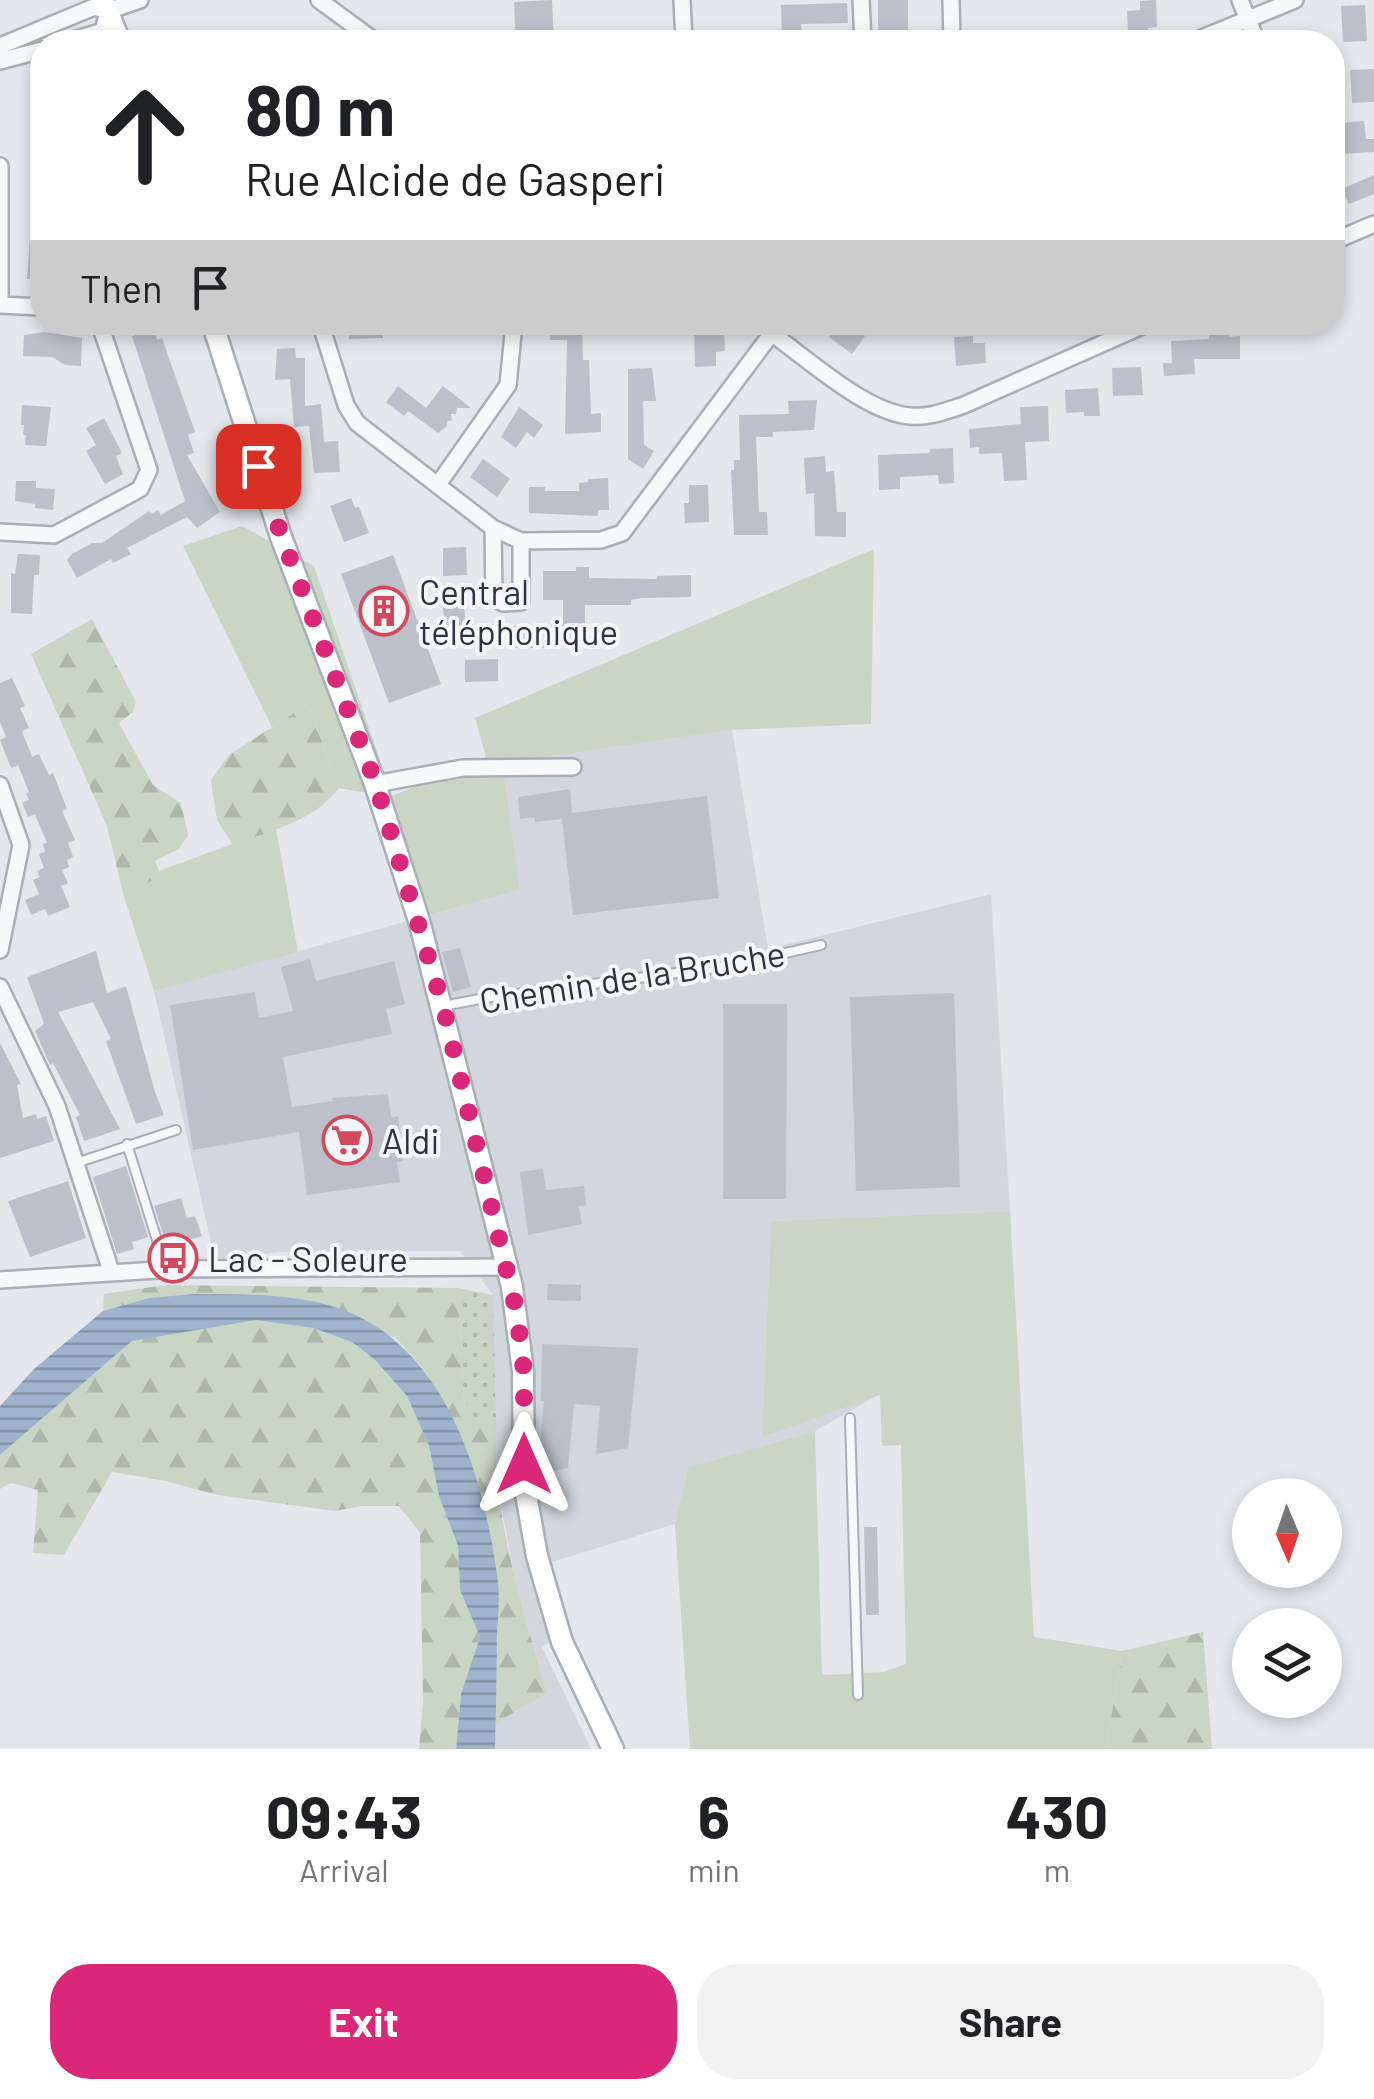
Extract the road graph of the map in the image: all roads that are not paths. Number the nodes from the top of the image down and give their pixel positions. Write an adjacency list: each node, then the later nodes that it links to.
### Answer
1 (140, 0): 8 (street)
2 (319, 0): 12 (street)
3 (682, 0): 13 (street)
4 (861, 0): 14 (street)
5 (951, 0): 15 (street)
6 (1240, 0): 9 (street)
7 (1295, 0): 9 (street)
8 (106, 6): 10 (street); 11 (main road)
9 (1248, 20): 16 (street); 17 (street)
10 (39, 30)
11 (115, 30)
12 (360, 30)
13 (683, 30)
14 (862, 30)
15 (952, 30)
16 (1223, 30)
17 (1252, 30)
18 (30, 34): 19 (street)
19 (0, 46)
20 (30, 53): 21 (street)
21 (0, 62)
22 (0, 166): 25 (street)
23 (1374, 224): 24 (street)
24 (1345, 236)
25 (0, 305): 26 (street)
26 (30, 306)
27 (104, 335): 36 (street)
28 (216, 335): 39 (main road)
29 (324, 335): 34 (street)
30 (513, 335): 34 (street)
31 (771, 335): 37 (street)
32 (775, 335): 33 (street)
33 (1118, 335)
34 (438, 484): 35 (street)
35 (493, 528): 37 (street); 37 (street)
36 (0, 532)
37 (522, 541)
38 (573, 766): 39 (street)
39 (376, 784): 44 (main road)
40 (0, 785): 42 (street)
41 (821, 945): 44 (lane, Chemin de la Bruche)
42 (0, 950)
43 (0, 987): 47 (street)
44 (443, 1006): 48 (main road)
45 (176, 1130): 46 (lane)
46 (127, 1144): 47 (lane); 49 (lane)
47 (76, 1163): 50 (street)
48 (507, 1267): 49 (street); 54 (main road)
49 (166, 1270): 50 (street)
50 (111, 1271): 51 (street)
51 (0, 1280)
52 (850, 1418): 53 (lane)
53 (858, 1695)
54 (613, 1749)

